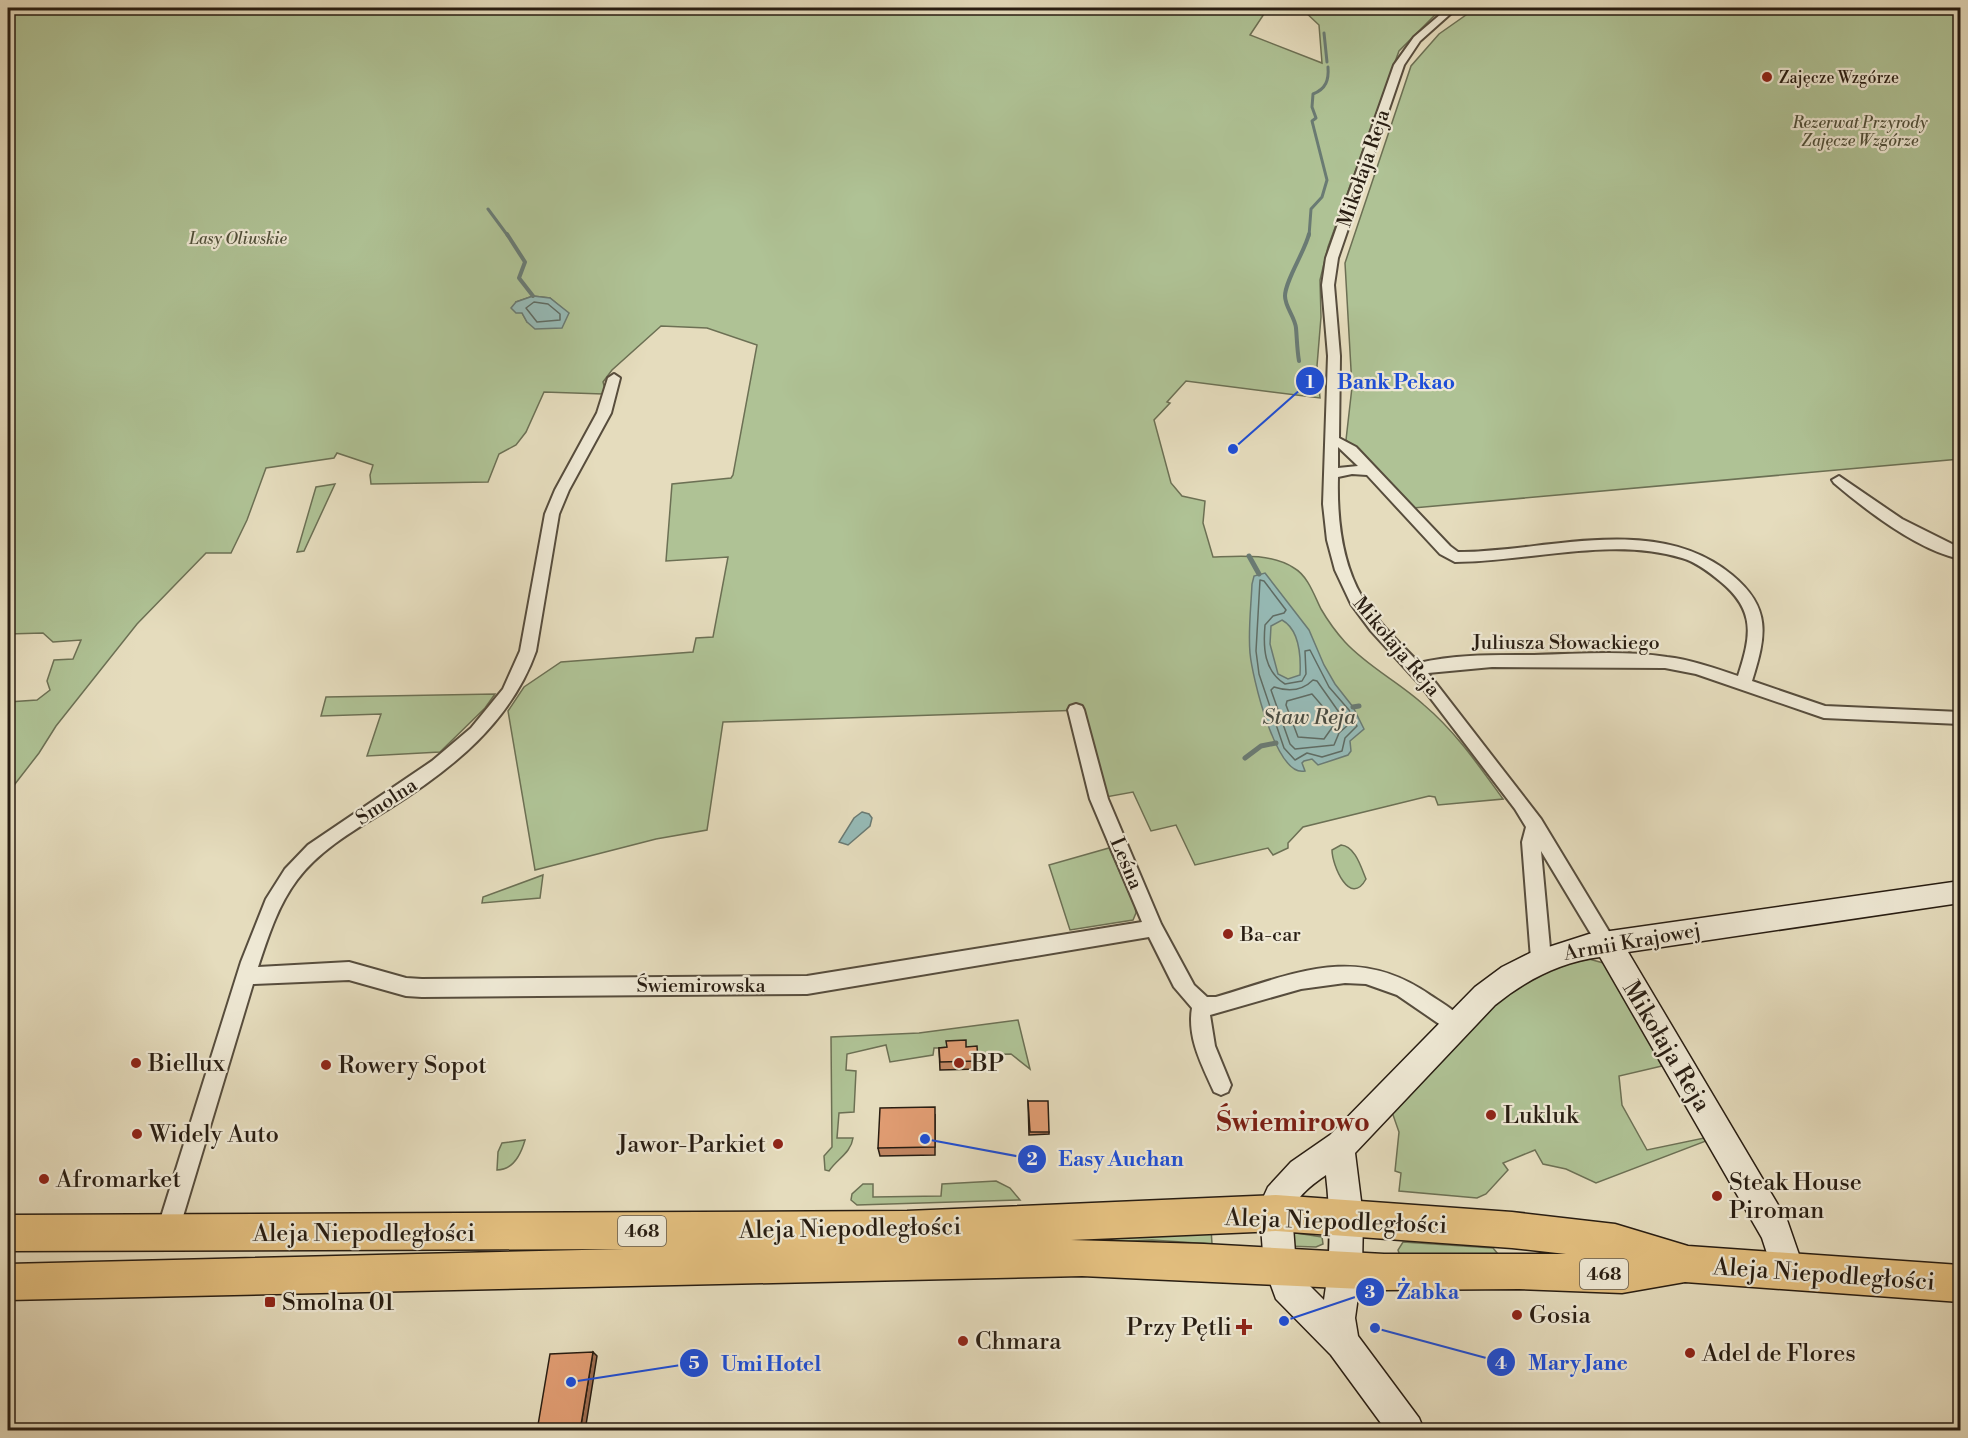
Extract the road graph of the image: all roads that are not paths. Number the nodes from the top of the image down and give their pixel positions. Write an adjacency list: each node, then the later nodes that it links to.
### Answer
1 (1454, 8): 3 (street, Mikołaja Reja)
2 (614, 378): 17 (street, Smolna)
3 (1331, 441): 4 (street); 5 (street, Mikołaja Reja)
4 (1370, 471): 5 (street); 9 (street)
5 (1330, 474): 8 (street, Mikołaja Reja)
6 (1839, 480): 7 (street)
7 (1960, 554)
8 (1417, 670): 9 (street, Juliusza Słowackiego); 12 (street, Mikołaja Reja)
9 (1743, 686): 11 (street, Juliusza Słowackiego)
10 (1076, 710): 14 (street, Leśna)
11 (1960, 718)
12 (1535, 824): 15 (street, Mikołaja Reja); 16 (street)
13 (1960, 892): 15 (street, Armii Krajowej)
14 (1154, 928): 17 (street, Świemirowska); 18 (street, Leśna)
15 (1607, 943): 16 (street, Armii Krajowej); 29 (street, Mikołaja Reja)
16 (1541, 959): 19 (street, Armii Krajowej)
17 (246, 976): 25 (street, Smolna)
18 (1202, 1005): 19 (street); 20 (street)
19 (1455, 1024): 21 (street, Armii Krajowej)
20 (1221, 1085)
21 (1341, 1146): 22 (street, Armii Krajowej); 23 (street)
22 (1276, 1213): 23 (main road, Aleja Niepodległości / 468); 25 (main road, Aleja Niepodległości / 468); 27 (street)
23 (1347, 1217): 26 (main road, Aleja Niepodległości / 468); 28 (street)
24 (8, 1233): 25 (main road, Aleja Niepodległości / 468)
25 (167, 1233)
26 (1688, 1264): 28 (main road, Aleja Niepodległości / 468); 29 (main road, Aleja Niepodległości / 468)
27 (1280, 1266): 28 (main road, Aleja Niepodległości / 468); 30 (main road, Aleja Niepodległości / 468); 32 (street)
28 (1346, 1268): 32 (street)
29 (1790, 1272): 31 (main road, Aleja Niepodległości / 468)
30 (8, 1282)
31 (1960, 1284)
32 (1343, 1343): 33 (street)
33 (1407, 1431)

